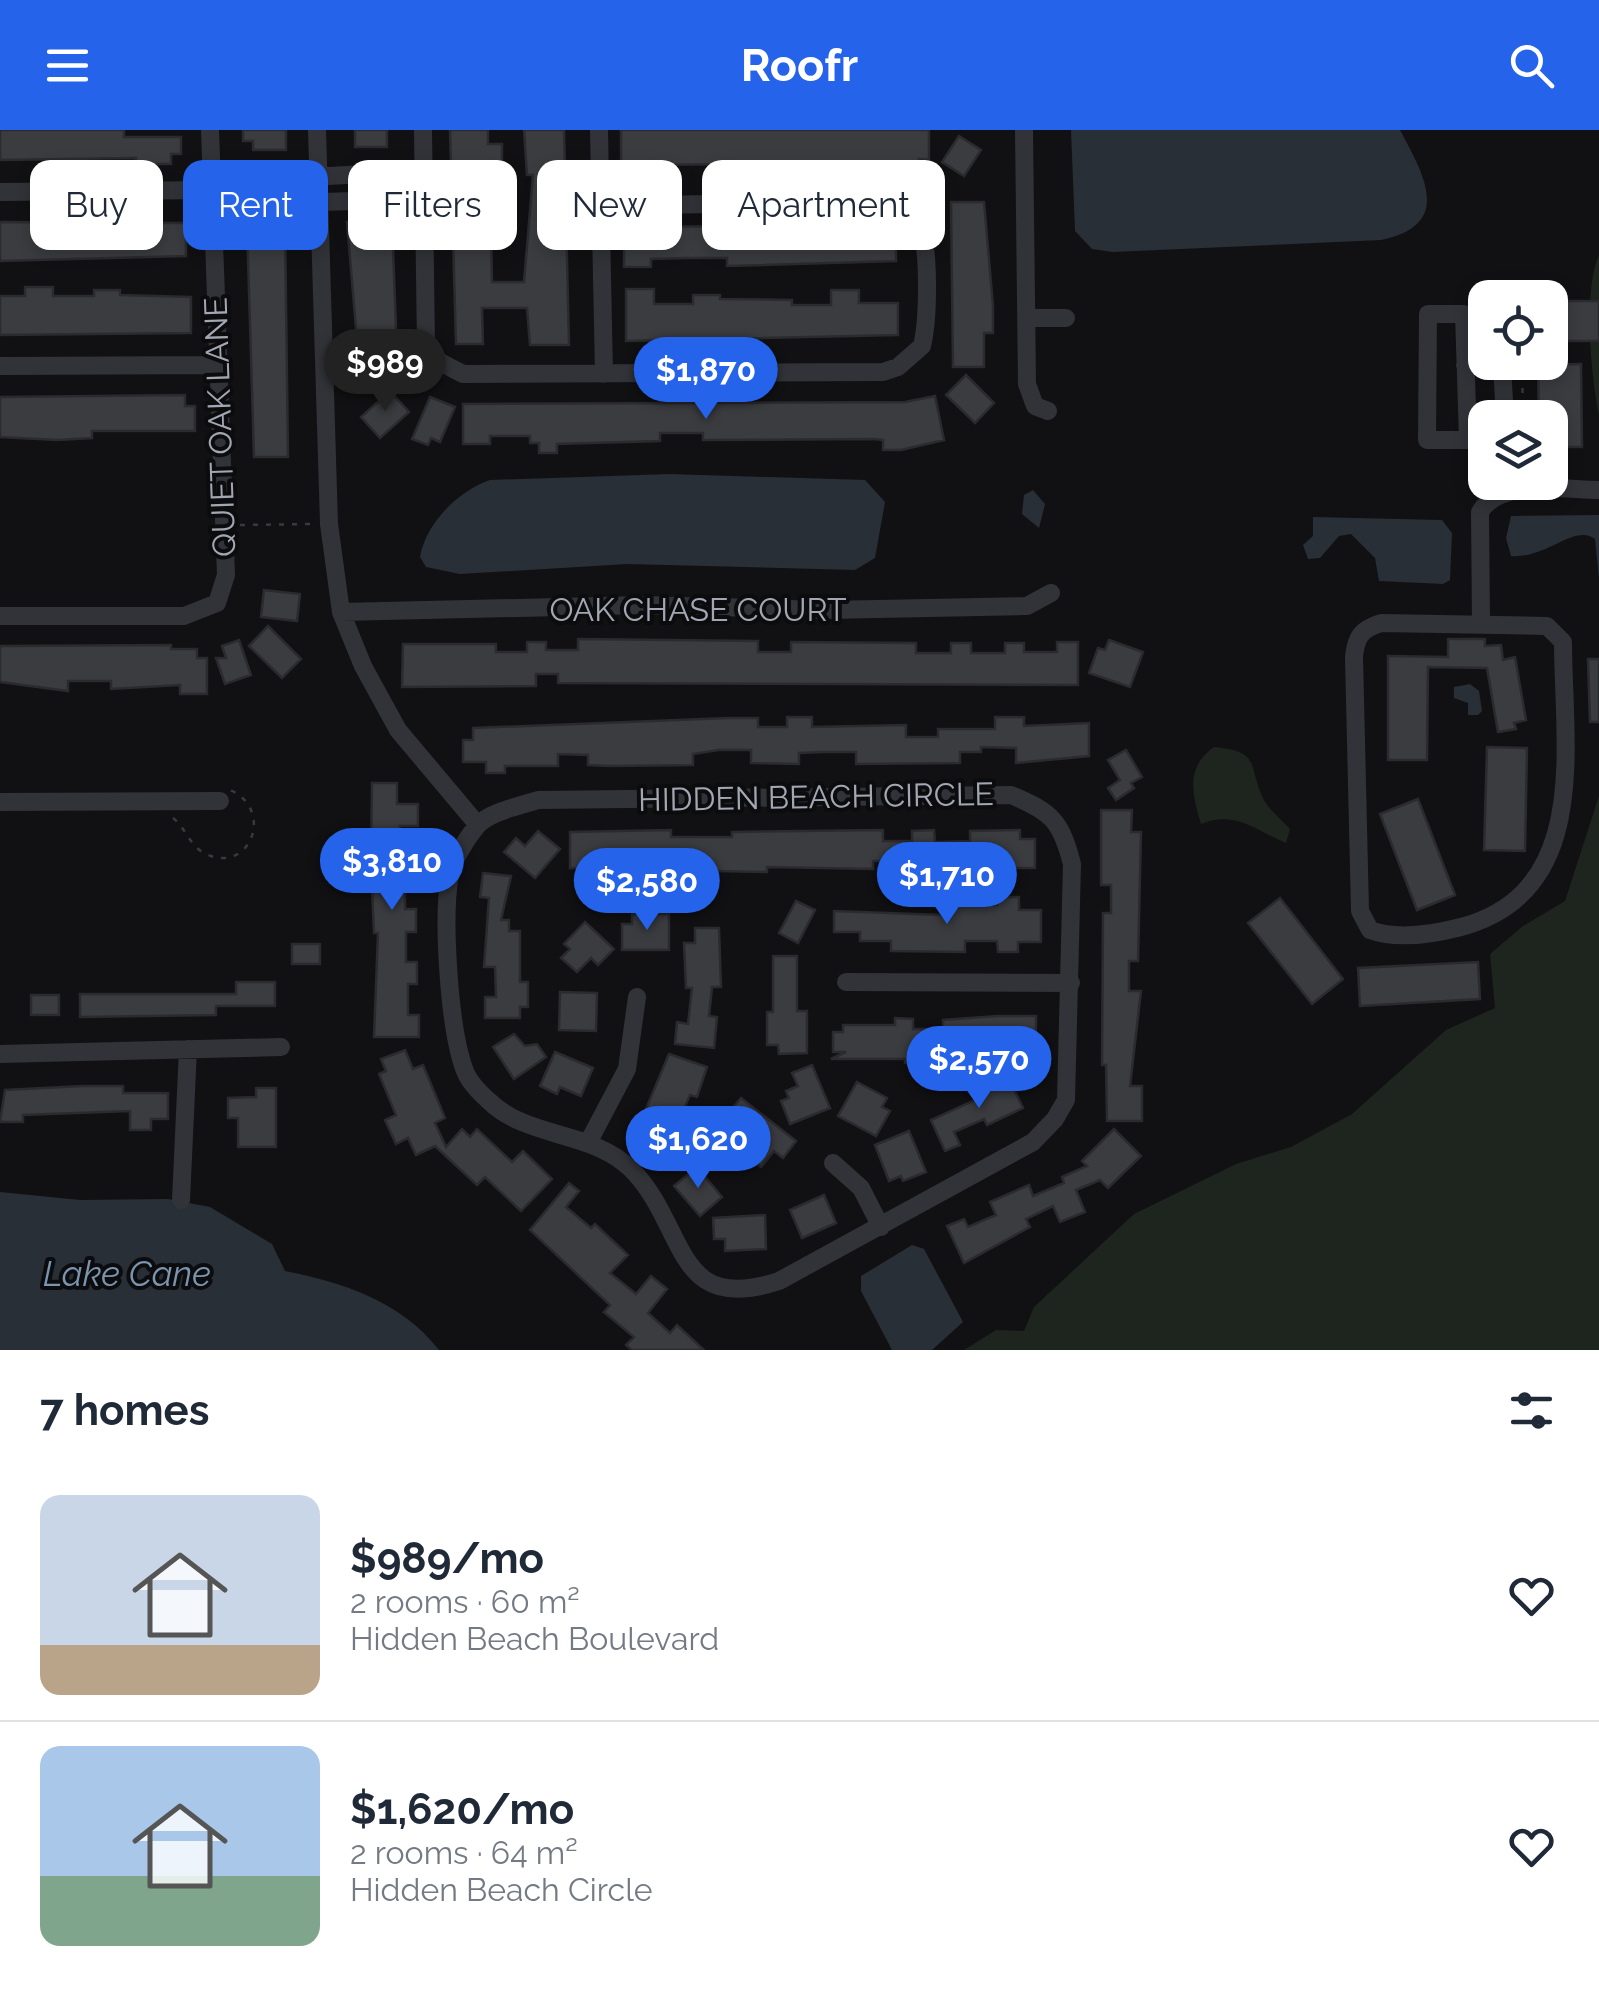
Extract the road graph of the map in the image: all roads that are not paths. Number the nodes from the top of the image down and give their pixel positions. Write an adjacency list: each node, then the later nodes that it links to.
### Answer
1 (210, 130): 6 (street, QUIET OAK LANE)
2 (318, 130): 7 (street)
3 (423, 130): 8 (street)
4 (598, 130): 9 (street)
5 (1024, 130): 17 (street)
6 (211, 160)
7 (319, 160)
8 (422, 160)
9 (600, 160)
10 (183, 190): 11 (street)
11 (0, 192)
12 (682, 205): 22 (street)
13 (214, 250): 19 (street, QUIET OAK LANE)
14 (320, 250): 29 (street)
15 (423, 250): 22 (street)
16 (603, 250): 22 (street)
17 (1026, 318): 18 (street); 24 (street)
18 (1066, 318)
19 (219, 365): 21 (street); 30 (street, QUIET OAK LANE)
20 (1465, 365): 20 (street); 23 (street)
21 (0, 366)
22 (604, 374)
23 (1504, 400)
24 (1048, 411)
25 (1568, 489): 26 (street)
26 (1599, 490)
27 (1487, 500): 31 (street)
28 (1051, 592): 29 (street, OAK CHASE COURT)
29 (342, 612): 34 (street)
30 (0, 616)
31 (1481, 623): 31 (street)
32 (221, 794): 33 (street)
33 (0, 802)
34 (477, 824): 36 (street, HIDDEN BEACH CIRCLE); 41 (street, HIDDEN BEACH CIRCLE)
35 (846, 982): 36 (street)
36 (1071, 983): 44 (street, HIDDEN BEACH CIRCLE)
37 (638, 997): 41 (street)
38 (280, 1047): 39 (street)
39 (188, 1049): 40 (street); 43 (street)
40 (0, 1054)
41 (589, 1141): 44 (street, HIDDEN BEACH CIRCLE)
42 (832, 1163): 44 (street)
43 (181, 1200)
44 (881, 1227)

